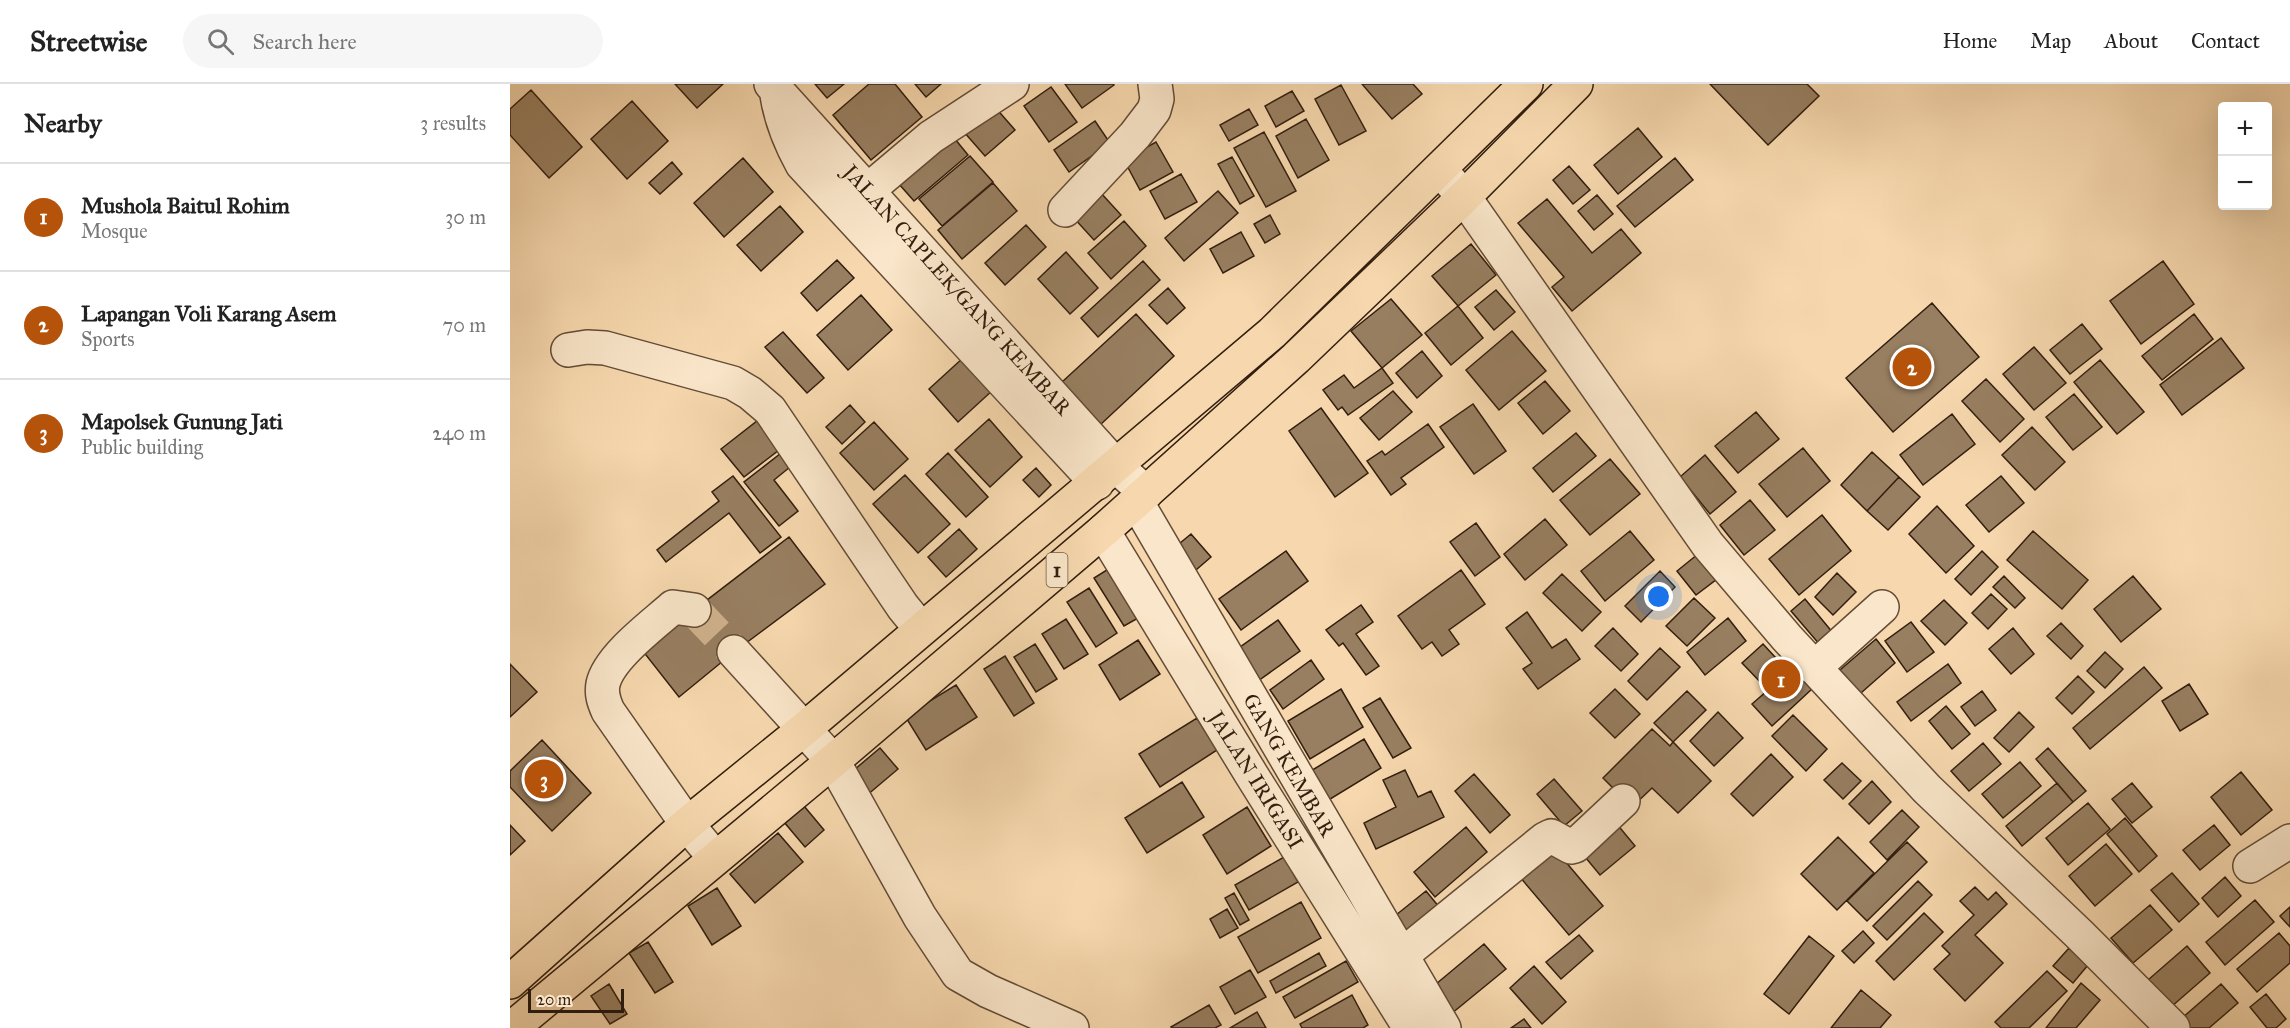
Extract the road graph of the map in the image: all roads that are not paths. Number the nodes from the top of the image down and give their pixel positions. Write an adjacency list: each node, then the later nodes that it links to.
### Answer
1 (1012, 84): 7 (street)
2 (1155, 84): 9 (street)
3 (1526, 84): 6 (highway, 1)
4 (1576, 84): 8 (highway, 1)
5 (774, 86): 7 (street, JALAN CAPLEK/GANG KEMBAR); 11 (street)
6 (1440, 170): 8 (street); 11 (highway, 1)
7 (867, 191): 11 (street, JALAN CAPLEK/GANG KEMBAR)
8 (1464, 197): 12 (highway, 1); 18 (street)
9 (1065, 210)
10 (568, 350): 16 (street)
11 (1107, 475): 12 (street, JALAN CAPLEK/GANG KEMBAR); 16 (highway, 1)
12 (1141, 497): 13 (highway, 1); 28 (street, GANG KEMBAR)
13 (1103, 531): 20 (highway, 1); 32 (street, JALAN IRIGASI)
14 (1882, 607): 18 (street)
15 (694, 610): 22 (street)
16 (921, 629): 19 (highway, 1)
17 (734, 652): 19 (street)
18 (1814, 668): 34 (street)
19 (803, 730): 20 (street); 22 (highway, 1)
20 (833, 761): 24 (highway, 1); 31 (street)
21 (1623, 801): 28 (street)
22 (687, 824): 24 (street); 26 (highway, 1)
23 (2290, 841): 25 (street)
24 (715, 858): 27 (highway, 1)
25 (2250, 866)
26 (589, 912): 27 (highway); 29 (highway, 1)
27 (615, 940): 30 (highway, 1)
28 (1401, 956): 33 (street, GANG KEMBAR)
29 (510, 982)
30 (512, 1028)
31 (1072, 1028)
32 (1410, 1028)
33 (1444, 1028)
34 (2173, 1028)

